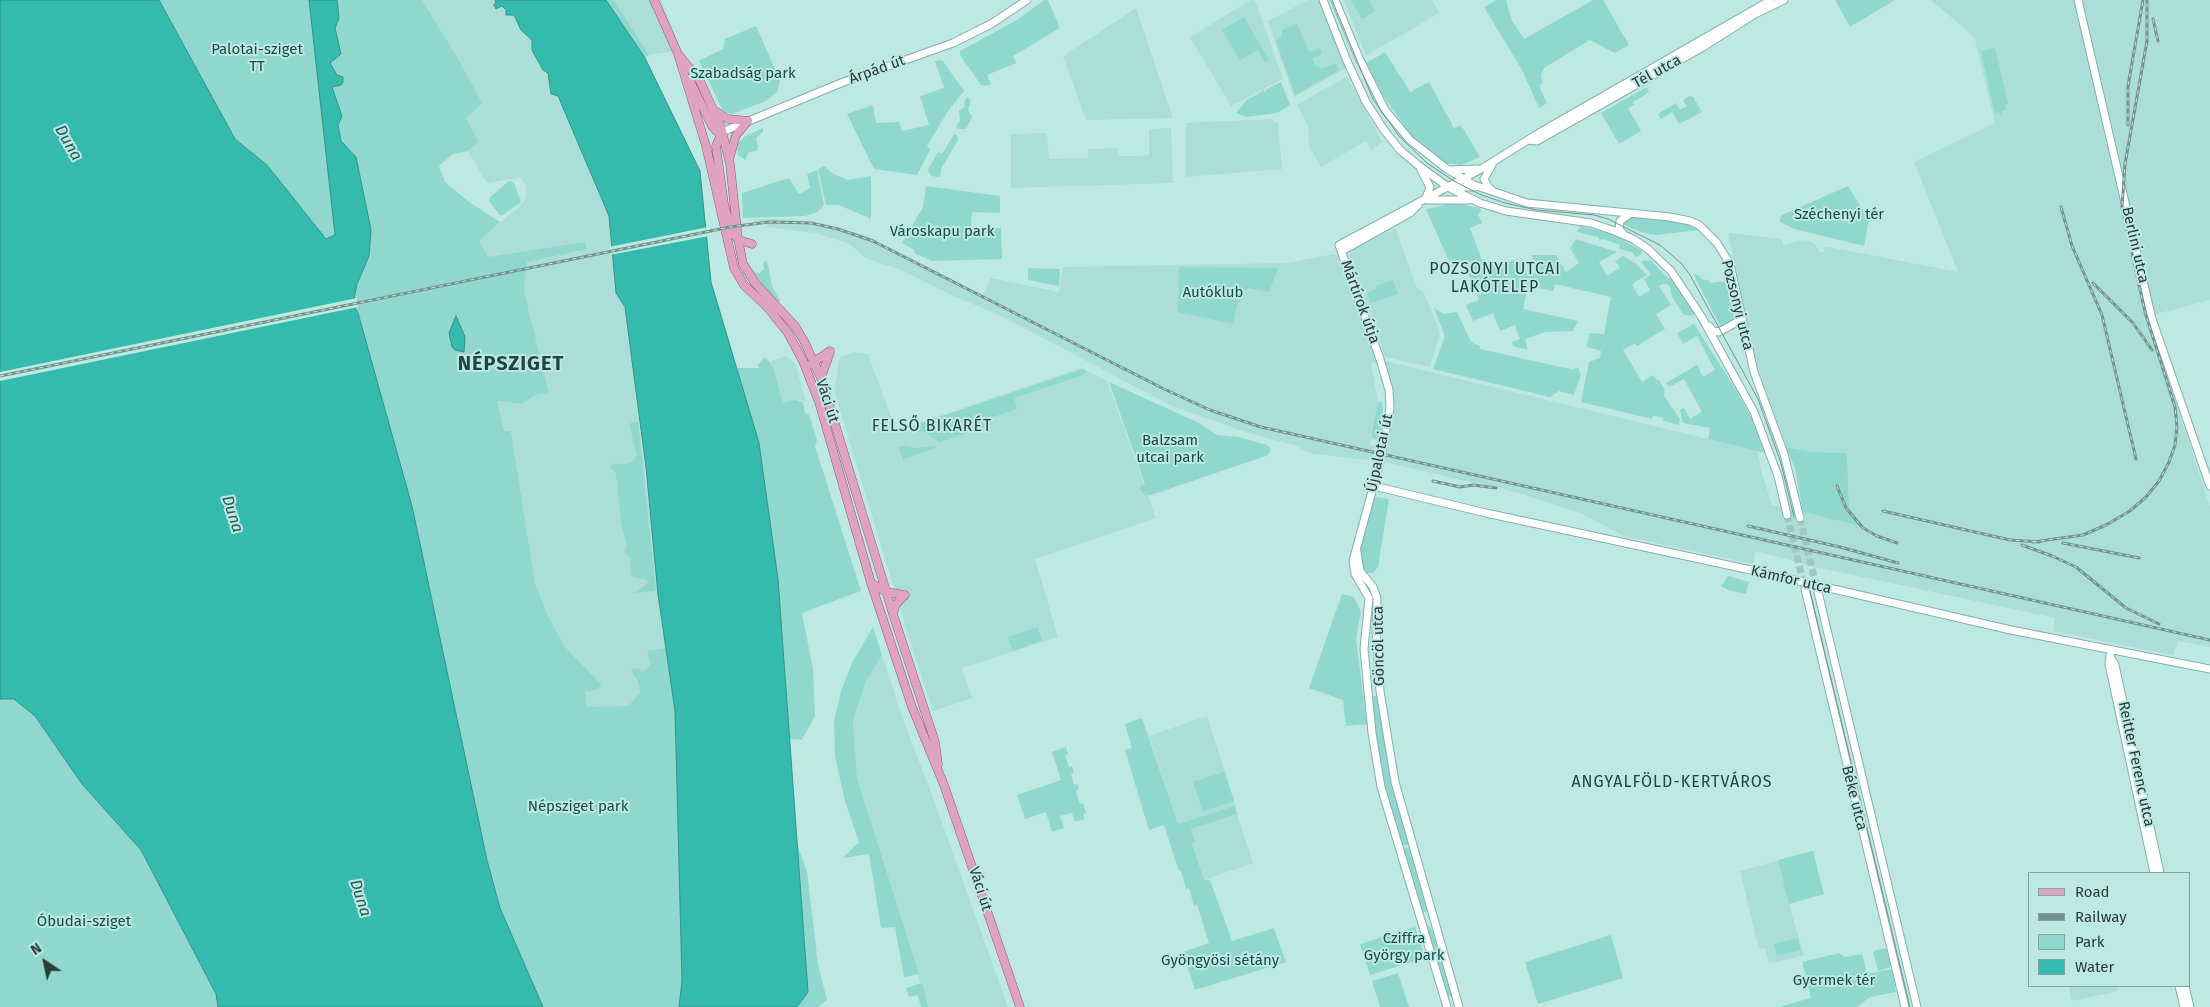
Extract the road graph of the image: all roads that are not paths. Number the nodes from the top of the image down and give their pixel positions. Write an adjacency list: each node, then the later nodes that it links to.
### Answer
1 (654, 0): 9 (main road, Váci út)
2 (1027, 0): 12 (street, Árpád út)
3 (1323, 0): 17 (street, Pozsonyi utca)
4 (1336, 0): 19 (street, Pozsonyi utca)
5 (1771, 0): 8 (street, Tél utca)
6 (1784, 0): 8 (street, Tél utca)
7 (2078, 0): 40 (street, Berlini utca)
8 (1754, 12): 15 (street, Tél utca)
9 (678, 54): 10 (main road, Váci út); 11 (main road, Váci út)
10 (681, 67): 13 (main road); 14 (main road, Váci út)
11 (714, 108): 12 (main road); 13 (main road, Váci út)
12 (748, 121): 13 (street, Árpád út); 16 (main road)
13 (722, 132): 16 (main road, Váci út); 20 (main road)
14 (706, 146): 20 (main road); 29 (main road, Váci út)
15 (1494, 162): 18 (street, Tél utca); 24 (street)
16 (730, 164): 31 (main road, Váci út)
17 (1418, 165): 22 (street, Pozsonyi utca); 26 (street)
18 (1483, 168): 19 (street); 21 (street, Tél utca)
19 (1447, 169): 21 (street, Pozsonyi utca)
20 (720, 177): 27 (main road)
21 (1463, 179): 22 (street); 23 (street, Pozsonyi utca)
22 (1448, 187): 23 (street); 25 (street, Pozsonyi utca); 26 (street)
23 (1479, 187): 24 (street, Pozsonyi utca)
24 (1498, 194): 28 (street, Pozsonyi utca)
25 (1472, 200): 26 (street); 30 (street, Pozsonyi utca)
26 (1422, 202): 35 (street, Mártírok útja)
27 (724, 204): 29 (main road); 31 (main road)
28 (1635, 214): 30 (street); 34 (street, Pozsonyi utca)
29 (724, 223): 37 (main road, Váci út)
30 (1625, 236): 33 (street, Pozsonyi utca)
31 (738, 239): 32 (main road, Váci út); 32 (main road)
32 (741, 256): 36 (main road, Váci út)
33 (1701, 316): 34 (street); 41 (street, Pozsonyi utca)
34 (1742, 316): 42 (street, Pozsonyi utca)
35 (1380, 359): 39 (street, Újpalotai út)
36 (814, 361): 37 (main road); 38 (main road, Váci út); 38 (main road)
37 (808, 373): 44 (main road, Váci út)
38 (821, 378): 46 (main road, Váci út)
39 (1374, 486): 43 (street, Újpalotai út); 50 (street, Kámfor utca)
40 (2210, 486)
41 (1787, 515)
42 (1800, 518)
43 (1358, 546): 52 (street, Göncöl utca); 53 (street, Göncöl utca)
44 (871, 583): 46 (main road); 48 (main road, Váci út)
45 (1805, 590): 63 (street, Béke utca)
46 (886, 592): 49 (main road, Váci út); 49 (main road)
47 (1818, 592): 64 (street, Béke utca)
48 (882, 614): 49 (main road); 55 (main road, Váci út)
49 (892, 614): 55 (main road, Váci út)
50 (2111, 653): 51 (street, Kámfor utca); 56 (street, Reitter Ferenc utca); 57 (street, Reitter Ferenc utca)
51 (2210, 669)
52 (1367, 685): 53 (street); 54 (street, Göncöl utca)
53 (1380, 691): 54 (street); 62 (street, Göncöl utca)
54 (1369, 700): 61 (street, Göncöl utca)
55 (938, 771): 60 (main road, Váci út)
56 (2154, 872)
57 (2160, 872)
58 (2179, 987): 65 (street)
59 (2186, 987): 66 (street)
60 (1020, 1007)
61 (1447, 1007)
62 (1460, 1007)
63 (1905, 1007)
64 (1917, 1007)
65 (2184, 1007)
66 (2190, 1007)

